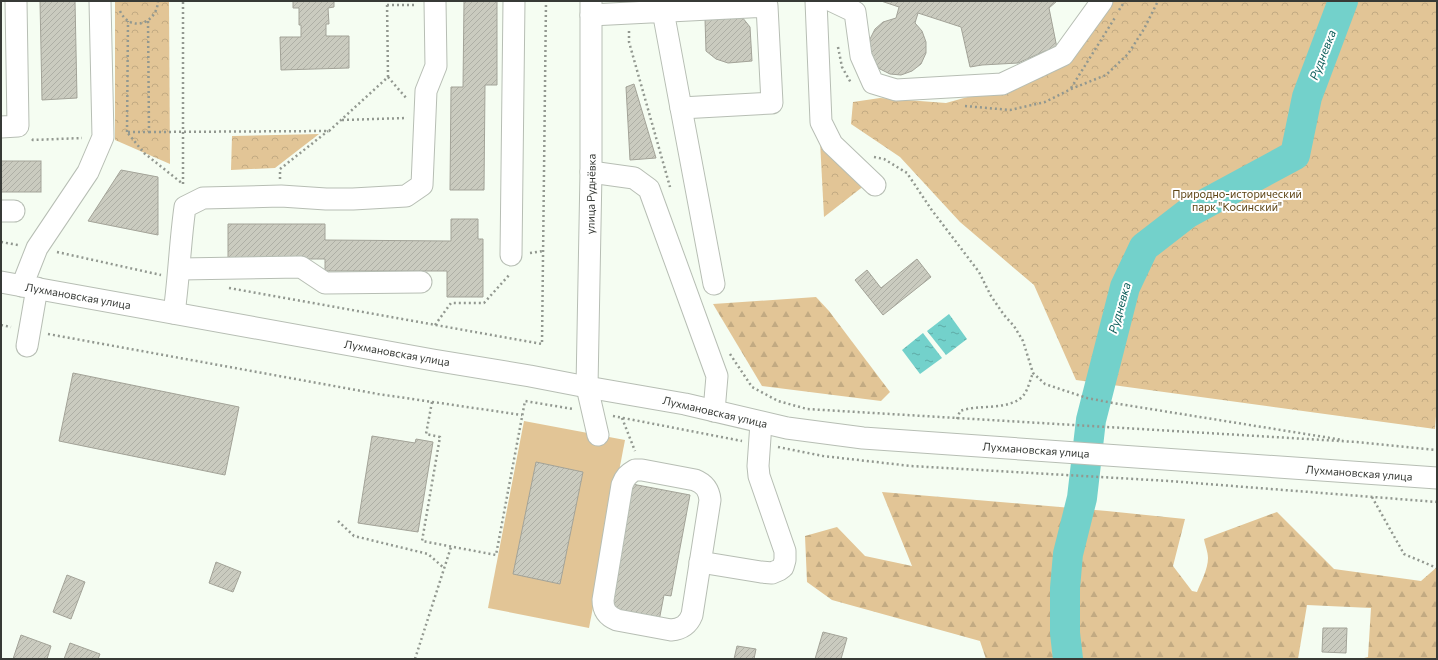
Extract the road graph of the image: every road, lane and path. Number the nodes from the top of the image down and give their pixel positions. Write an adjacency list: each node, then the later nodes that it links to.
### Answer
1 (16, 1): 23 (street)
2 (158, 1): 19 (path)
3 (183, 1): 27 (path)
4 (387, 1): 14 (path)
5 (514, 1): 39 (street)
6 (546, 1): 38 (path)
7 (816, 1): 32 (street)
8 (832, 1): 9 (street)
9 (1102, 1)
10 (1125, 1): 11 (path)
11 (1158, 1)
12 (435, 3): 14 (path); 21 (street)
13 (109, 4): 18 (path); 28 (street)
14 (387, 5): 22 (path)
15 (591, 8): 17 (street); 30 (street, улица Руднёвка)
16 (663, 10): 17 (street); 20 (street); 20 (street)
17 (628, 13): 33 (path)
18 (128, 21): 19 (path); 25 (path)
19 (148, 21): 26 (path)
20 (681, 108): 43 (street)
21 (425, 118): 22 (path); 34 (street)
22 (341, 120): 24 (path)
23 (9, 127): 28 (path)
24 (329, 131): 27 (path); 34 (path)
25 (128, 132): 26 (path); 31 (path)
26 (149, 132): 27 (path)
27 (182, 132): 31 (path)
28 (103, 137): 37 (street)
29 (871, 156): 51 (path)
30 (591, 172): 52 (street, улица Руднёвка); 55 (street)
31 (183, 184): 35 (path)
32 (875, 185)
33 (671, 190)
34 (281, 196): 35 (street)
35 (185, 206): 40 (street)
36 (1, 242): 37 (path)
37 (37, 248): 40 (path); 44 (street)
38 (543, 251): 39 (path); 48 (path)
39 (517, 260): 48 (path)
40 (179, 274): 42 (street); 46 (street)
41 (1, 282): 44 (street, Лухмановская улица)
42 (421, 282)
43 (714, 284)
44 (29, 287): 46 (street, Лухмановская улица); 49 (street)
45 (226, 288): 48 (path)
46 (174, 313): 52 (street, Лухмановская улица)
47 (1, 325): 49 (path)
48 (435, 325)
49 (29, 338): 54 (path)
50 (728, 351): 58 (path)
51 (1033, 373): 58 (path); 61 (path)
52 (587, 387): 55 (street, Лухмановская улица); 60 (street, улица Руднёвка)
53 (525, 401): 56 (path)
54 (432, 402): 56 (path); 69 (path)
55 (714, 411): 59 (street, Лухмановская улица)
56 (522, 415): 69 (path)
57 (622, 418): 64 (path)
58 (956, 419): 61 (path)
59 (761, 423): 65 (street, Лухмановская улица); 70 (street)
60 (598, 435)
61 (1357, 442): 62 (path)
62 (1437, 450)
63 (984, 469): 66 (path)
64 (642, 470): 70 (street); 70 (street)
65 (1437, 478)
66 (1372, 497): 67 (path); 72 (path)
67 (1437, 502)
68 (338, 521): 71 (path)
69 (451, 547): 71 (path)
70 (700, 562)
71 (444, 568): 73 (path)
72 (1437, 568)
73 (415, 659)

